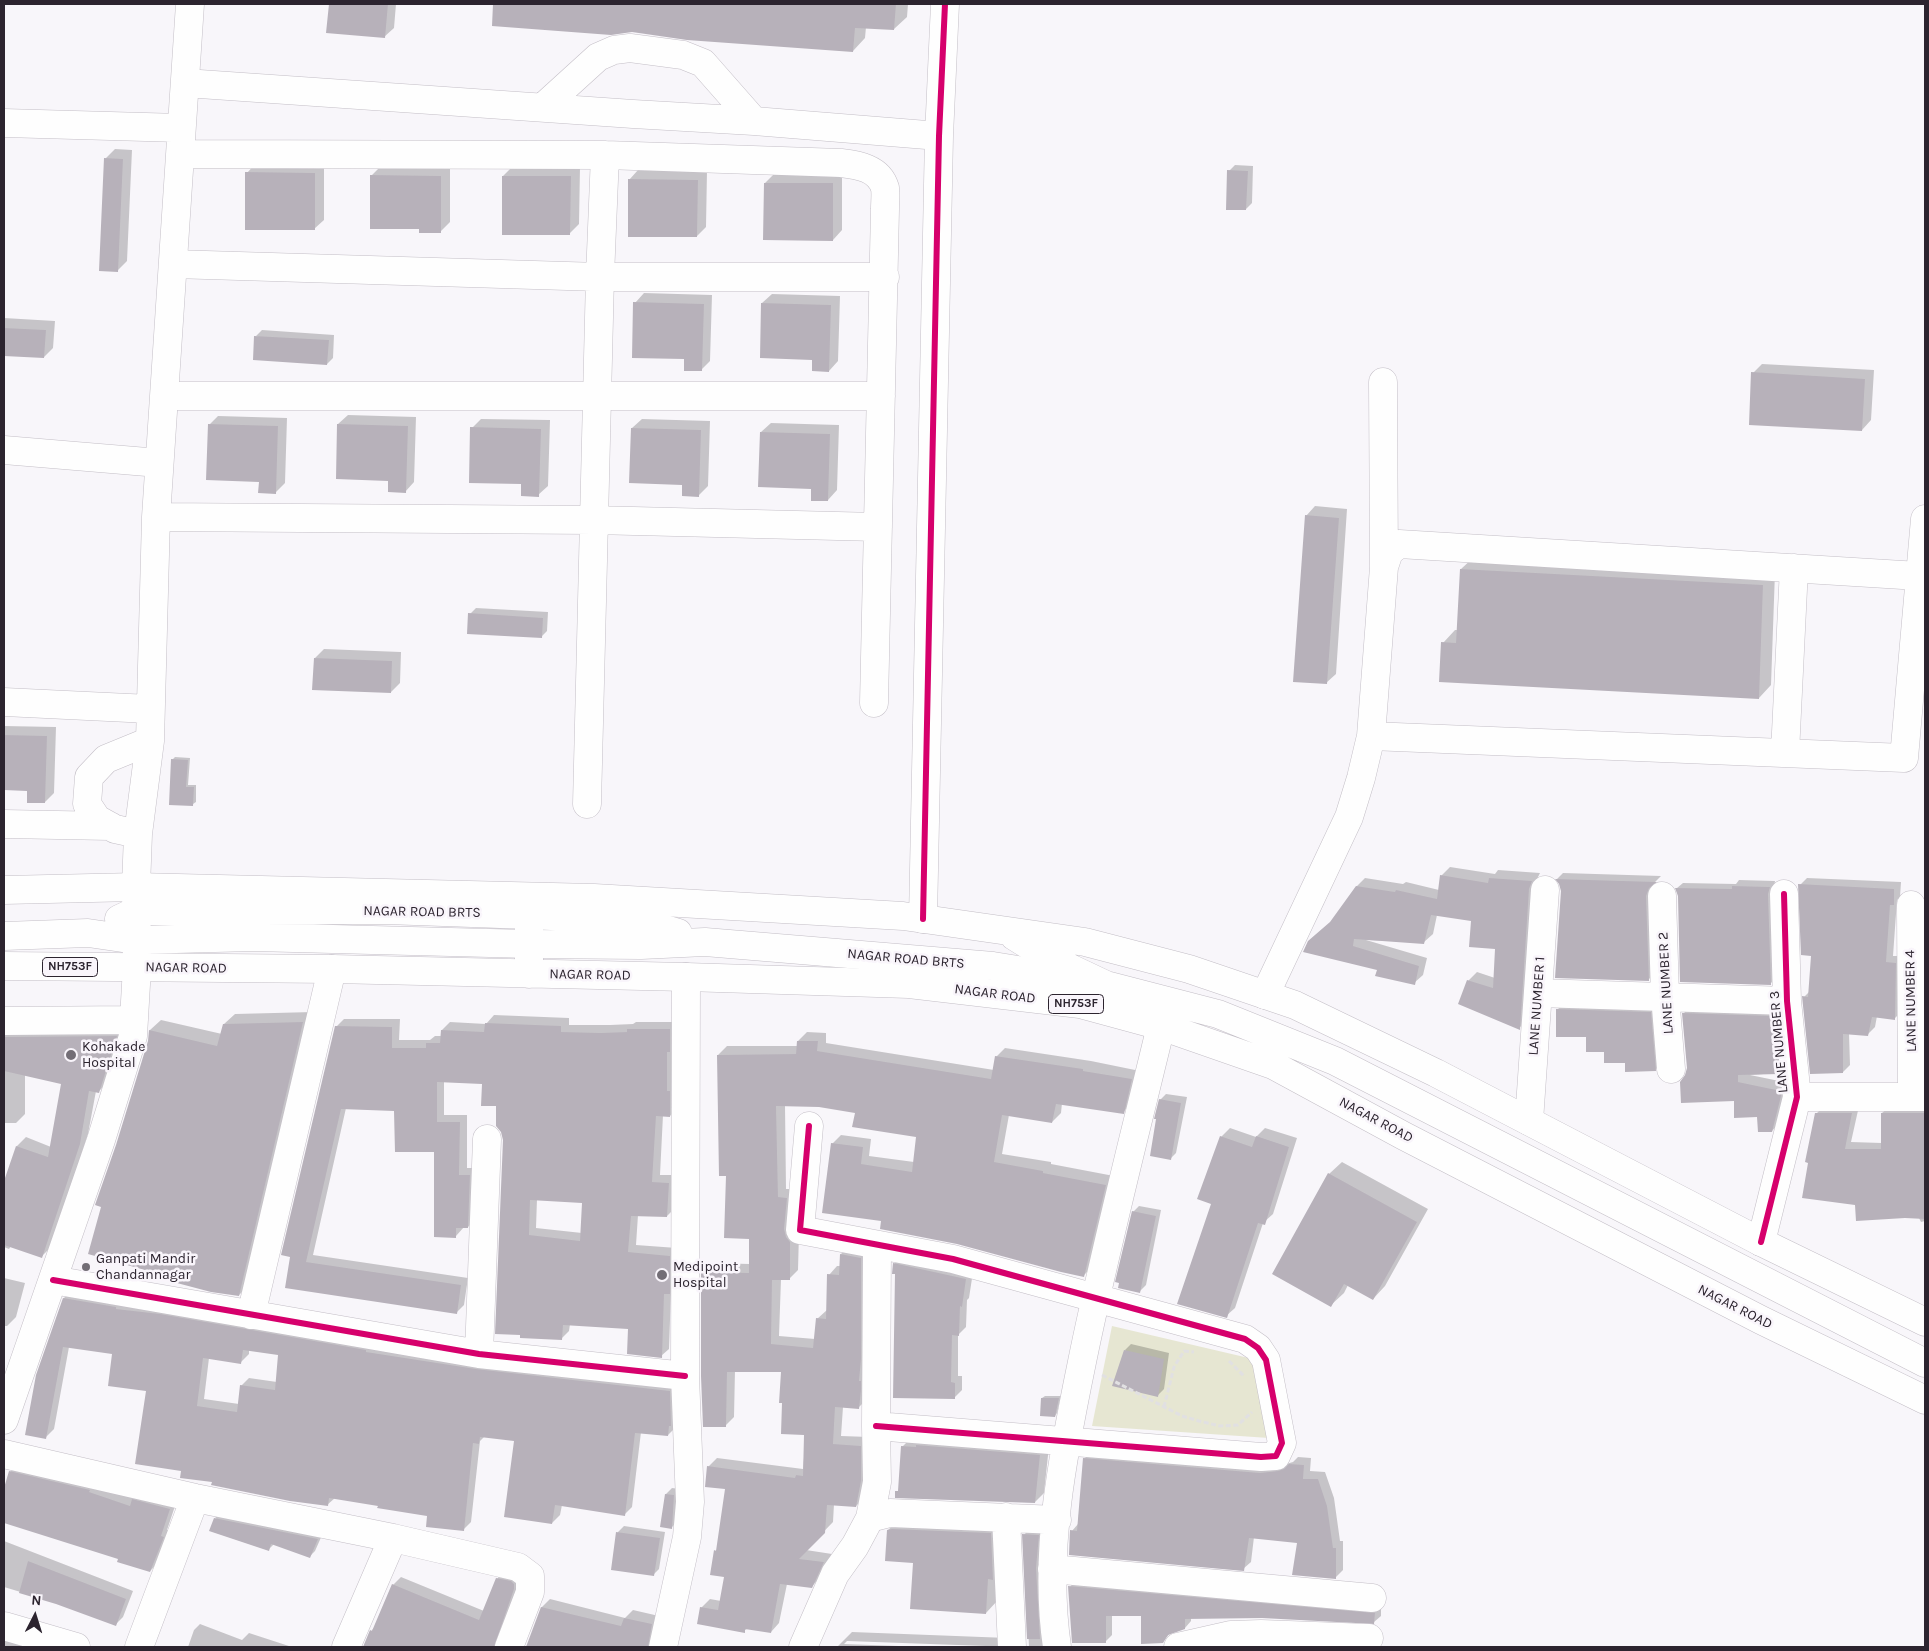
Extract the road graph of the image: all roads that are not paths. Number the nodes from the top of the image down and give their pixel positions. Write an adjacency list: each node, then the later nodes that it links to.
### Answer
1 (190, 4): 3 (main road)
2 (945, 4): 7 (main road)
3 (185, 83): 4 (main road); 8 (main road)
4 (543, 107): 5 (main road); 5 (main road)
5 (754, 121): 7 (main road)
6 (4, 122): 8 (main road)
7 (939, 136): 44 (main road)
8 (181, 141): 9 (main road); 10 (main road)
9 (605, 155): 11 (main road); 12 (main road)
10 (173, 264): 11 (main road); 14 (main road)
11 (600, 277): 12 (main road); 16 (main road)
12 (885, 277): 15 (main road)
13 (1383, 382): 23 (main road)
14 (164, 396): 16 (main road); 18 (main road)
15 (881, 396): 16 (main road); 22 (main road)
16 (597, 397): 21 (main road)
17 (4, 450): 18 (main road)
18 (159, 463): 19 (main road)
19 (156, 517): 21 (main road); 28 (main road)
20 (1925, 519): 25 (main road)
21 (593, 520): 22 (main road); 33 (main road)
22 (878, 527): 27 (main road)
23 (1384, 567): 24 (main road); 29 (main road)
24 (1794, 568): 25 (main road); 31 (main road)
25 (1919, 576): 32 (main road)
26 (4, 702): 28 (main road)
27 (874, 703)
28 (150, 709): 30 (main road)
29 (1371, 736): 31 (main road); 57 (main road)
30 (150, 741): 35 (main road); 36 (main road)
31 (1785, 753): 32 (main road)
32 (1915, 760)
33 (587, 804)
34 (4, 824): 35 (main road)
35 (110, 826): 36 (main road)
36 (138, 834): 41 (main road)
37 (4, 890): 41 (main road)
38 (1545, 890): 56 (main road, LANE NUMBER 1)
39 (1784, 894): 59 (main road, LANE NUMBER 3)
40 (1662, 896): 58 (main road, LANE NUMBER 2)
41 (136, 900): 43 (main road); 46 (main road); 50 (main road)
42 (1911, 905): 65 (main road, LANE NUMBER 4)
43 (529, 906): 44 (main road); 48 (main road, NAGAR ROAD BRTS); 49 (main road)
44 (923, 919): 45 (main road)
45 (1006, 931): 55 (main road); 57 (main road)
46 (88, 933): 47 (main road); 50 (main road)
47 (4, 936)
48 (705, 942): 49 (main road, NAGAR ROAD BRTS); 55 (main road, NAGAR ROAD BRTS)
49 (529, 944): 50 (main road, NAGAR ROAD BRTS); 53 (main road)
50 (136, 954): 51 (main road, NAGAR ROAD / NH753F); 52 (main road, NAGAR ROAD / NH753F); 60 (main road)
51 (4, 966)
52 (332, 969): 53 (main road, NAGAR ROAD / NH753F); 73 (main road)
53 (529, 974): 54 (main road, NAGAR ROAD / NH753F)
54 (686, 977): 62 (main road, NAGAR ROAD / NH753F); 78 (main road)
55 (1106, 984): 76 (main road)
56 (1538, 993): 58 (main road); 66 (main road, LANE NUMBER 1)
57 (1265, 995): 66 (main road)
58 (1665, 996): 59 (main road); 63 (main road, LANE NUMBER 2)
59 (1787, 1001): 64 (main road, LANE NUMBER 3)
60 (134, 1020): 61 (main road); 71 (main road)
61 (4, 1021)
62 (1161, 1026): 72 (main road); 79 (main road, NAGAR ROAD / NH753F)
63 (1671, 1069)
64 (1797, 1096): 65 (main road); 69 (main road, LANE NUMBER 3)
65 (1919, 1097)
66 (1529, 1121): 69 (main road)
67 (809, 1126): 70 (main road)
68 (486, 1139): 75 (main road)
69 (1761, 1242): 74 (main road)
70 (877, 1245): 72 (main road); 81 (main road)
71 (53, 1280): 73 (main road); 77 (main road)
72 (1095, 1298): 82 (main road); 82 (main road)
73 (251, 1314): 75 (main road)
74 (1925, 1322)
75 (479, 1354): 78 (main road)
76 (1925, 1363)
77 (12, 1372): 80 (main road)
78 (685, 1376): 97 (main road)
79 (1925, 1400)
80 (4, 1420)
81 (876, 1426): 82 (main road); 86 (main road)
82 (1066, 1441): 87 (main road)
83 (4, 1454): 84 (main road)
84 (195, 1498): 88 (main road); 94 (main road)
85 (1006, 1517): 86 (main road); 87 (main road); 99 (main road)
86 (870, 1518): 98 (main road)
87 (1057, 1520): 89 (main road)
88 (393, 1538): 95 (main road); 96 (main road)
89 (1052, 1569): 90 (main road); 100 (main road)
90 (1372, 1598)
91 (4, 1626): 93 (main road)
92 (1369, 1638): 101 (main road)
93 (76, 1647)
94 (139, 1647)
95 (346, 1647)
96 (509, 1647)
97 (663, 1647)
98 (803, 1647)
99 (1012, 1647)
100 (1057, 1647)
101 (1178, 1647)

